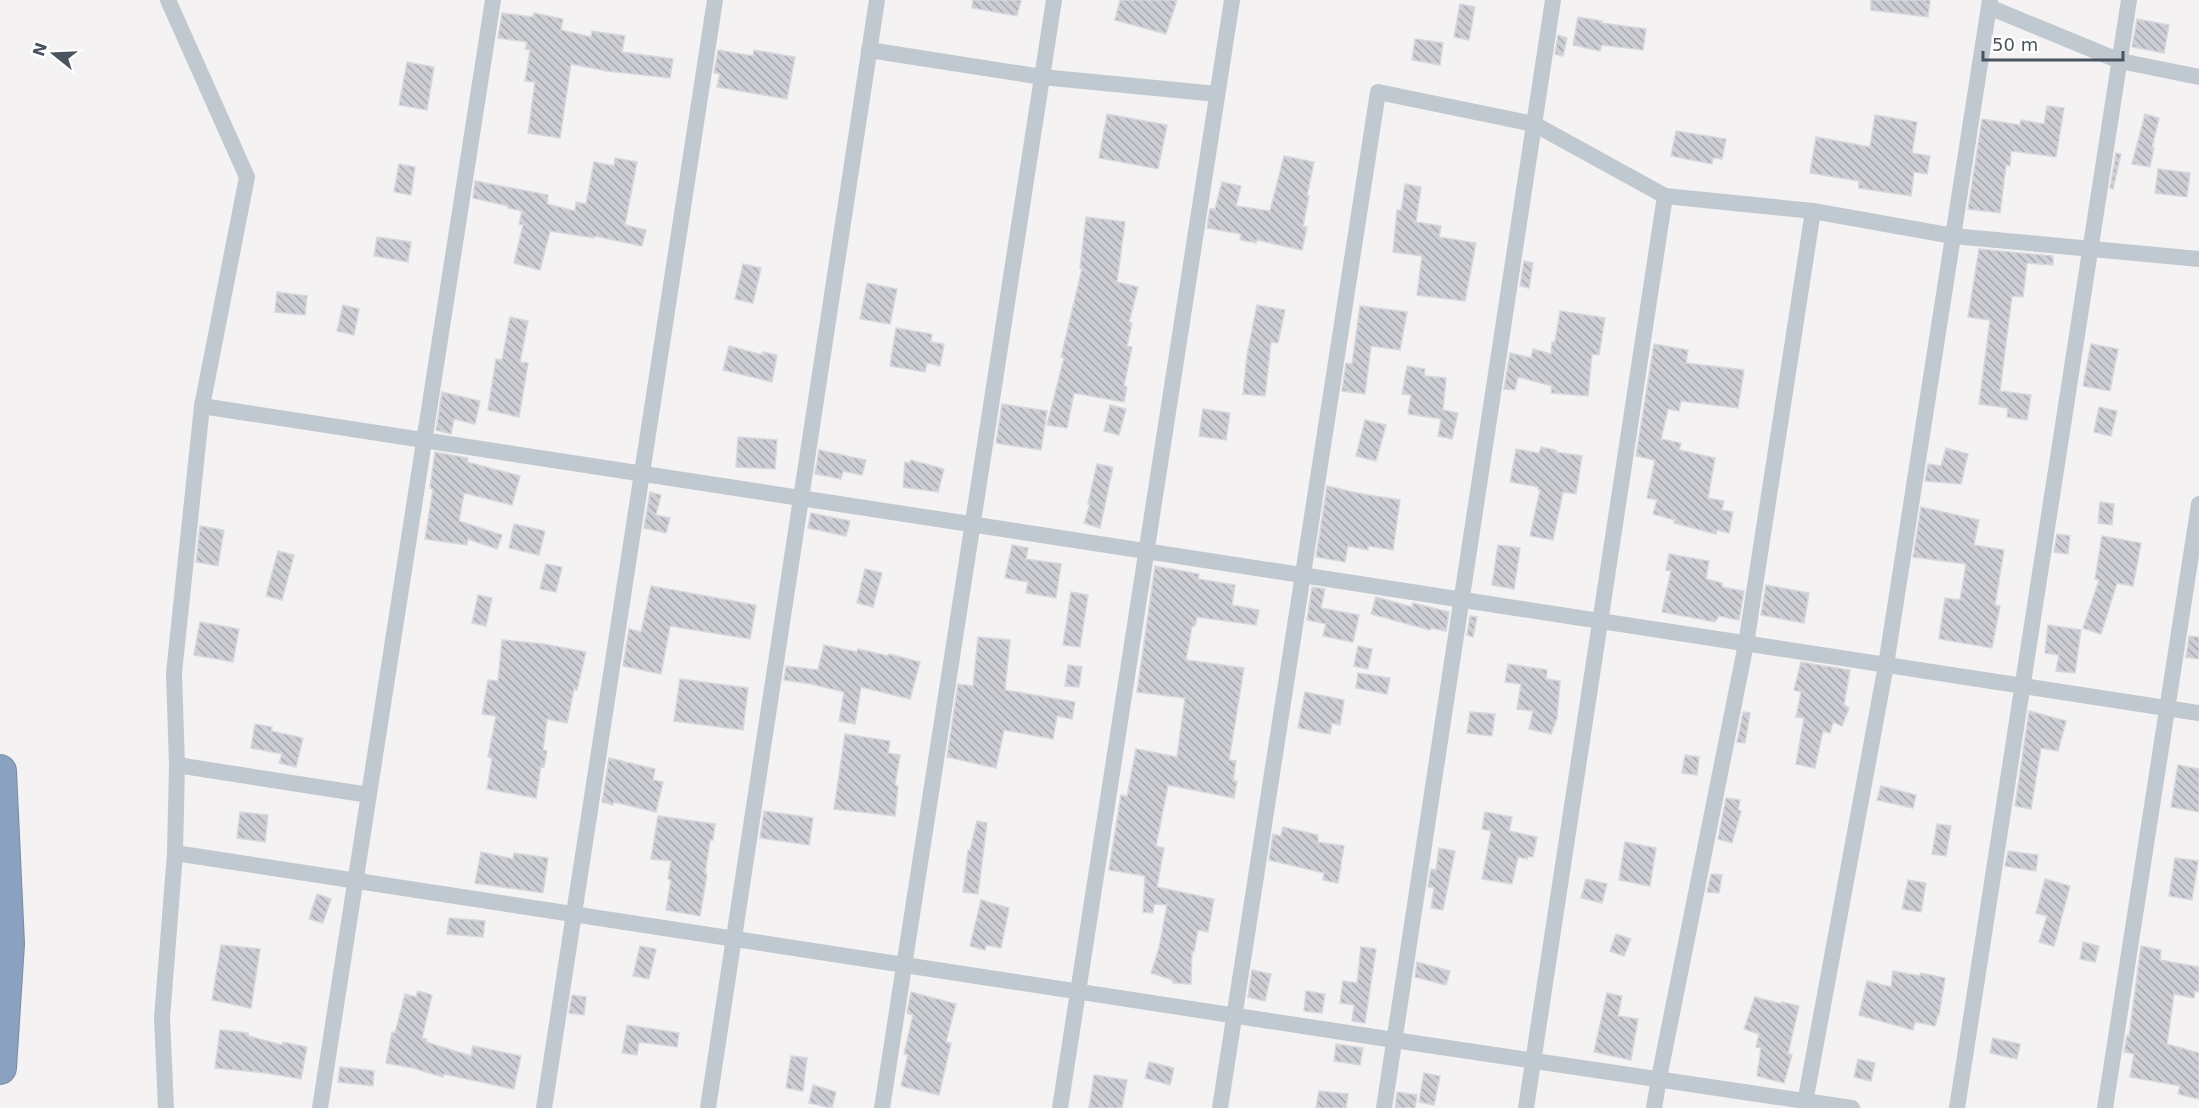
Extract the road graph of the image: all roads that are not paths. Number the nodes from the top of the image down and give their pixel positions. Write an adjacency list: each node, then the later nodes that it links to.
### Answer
1 (168, 0): 21 (street)
2 (493, 0): 22 (street)
3 (715, 0): 23 (street)
4 (877, 0): 10 (street)
5 (1054, 0): 12 (street)
6 (1232, 0): 14 (street)
7 (1553, 0): 15 (street)
8 (2129, 0): 11 (street)
9 (1990, 4): 11 (street); 18 (street)
10 (869, 50): 12 (street); 24 (street)
11 (2120, 61): 13 (street); 19 (street)
12 (1042, 77): 14 (street); 26 (street)
13 (2199, 77)
14 (1217, 94): 27 (street)
15 (1534, 124): 16 (street); 28 (street); 29 (street)
16 (1665, 196): 17 (street); 30 (street)
17 (1813, 211): 18 (street); 31 (street)
18 (1953, 236): 19 (street); 32 (street)
19 (2091, 249): 20 (street); 33 (street)
20 (2199, 259)
21 (202, 406): 22 (street); 36 (street)
22 (424, 441): 23 (street); 38 (street)
23 (642, 474): 24 (street); 41 (street)
24 (801, 498): 26 (street); 42 (street)
25 (2199, 504): 34 (street)
26 (972, 525): 27 (street); 43 (street)
27 (1146, 552): 28 (street); 44 (street)
28 (1303, 576): 29 (street); 45 (street)
29 (1461, 600): 30 (street); 46 (street)
30 (1600, 622): 31 (street); 47 (street)
31 (1746, 644): 32 (street); 49 (street)
32 (1886, 665): 33 (street); 50 (street)
33 (2022, 686): 34 (street); 62 (street)
34 (2167, 709): 35 (street); 63 (street)
35 (2199, 713)
36 (177, 765): 38 (street); 39 (street)
37 (0, 771): 48 (highway)
38 (369, 795): 40 (street)
39 (175, 853): 40 (street); 51 (street)
40 (355, 881): 41 (street); 52 (street)
41 (574, 914): 42 (street); 53 (street)
42 (734, 938): 43 (street); 54 (street)
43 (904, 965): 44 (street); 55 (street)
44 (1078, 992): 45 (street); 56 (street)
45 (1234, 1016): 46 (street); 57 (street)
46 (1394, 1040): 47 (street); 58 (street)
47 (1533, 1061): 49 (street); 59 (street)
48 (0, 1068)
49 (1659, 1078): 50 (street); 60 (street)
50 (1804, 1104): 61 (street)
51 (166, 1108)
52 (320, 1108)
53 (544, 1108)
54 (708, 1108)
55 (882, 1108)
56 (1060, 1108)
57 (1220, 1108)
58 (1384, 1108)
59 (1526, 1108)
60 (1654, 1108)
61 (1852, 1108)
62 (1957, 1108)
63 (2105, 1108)

